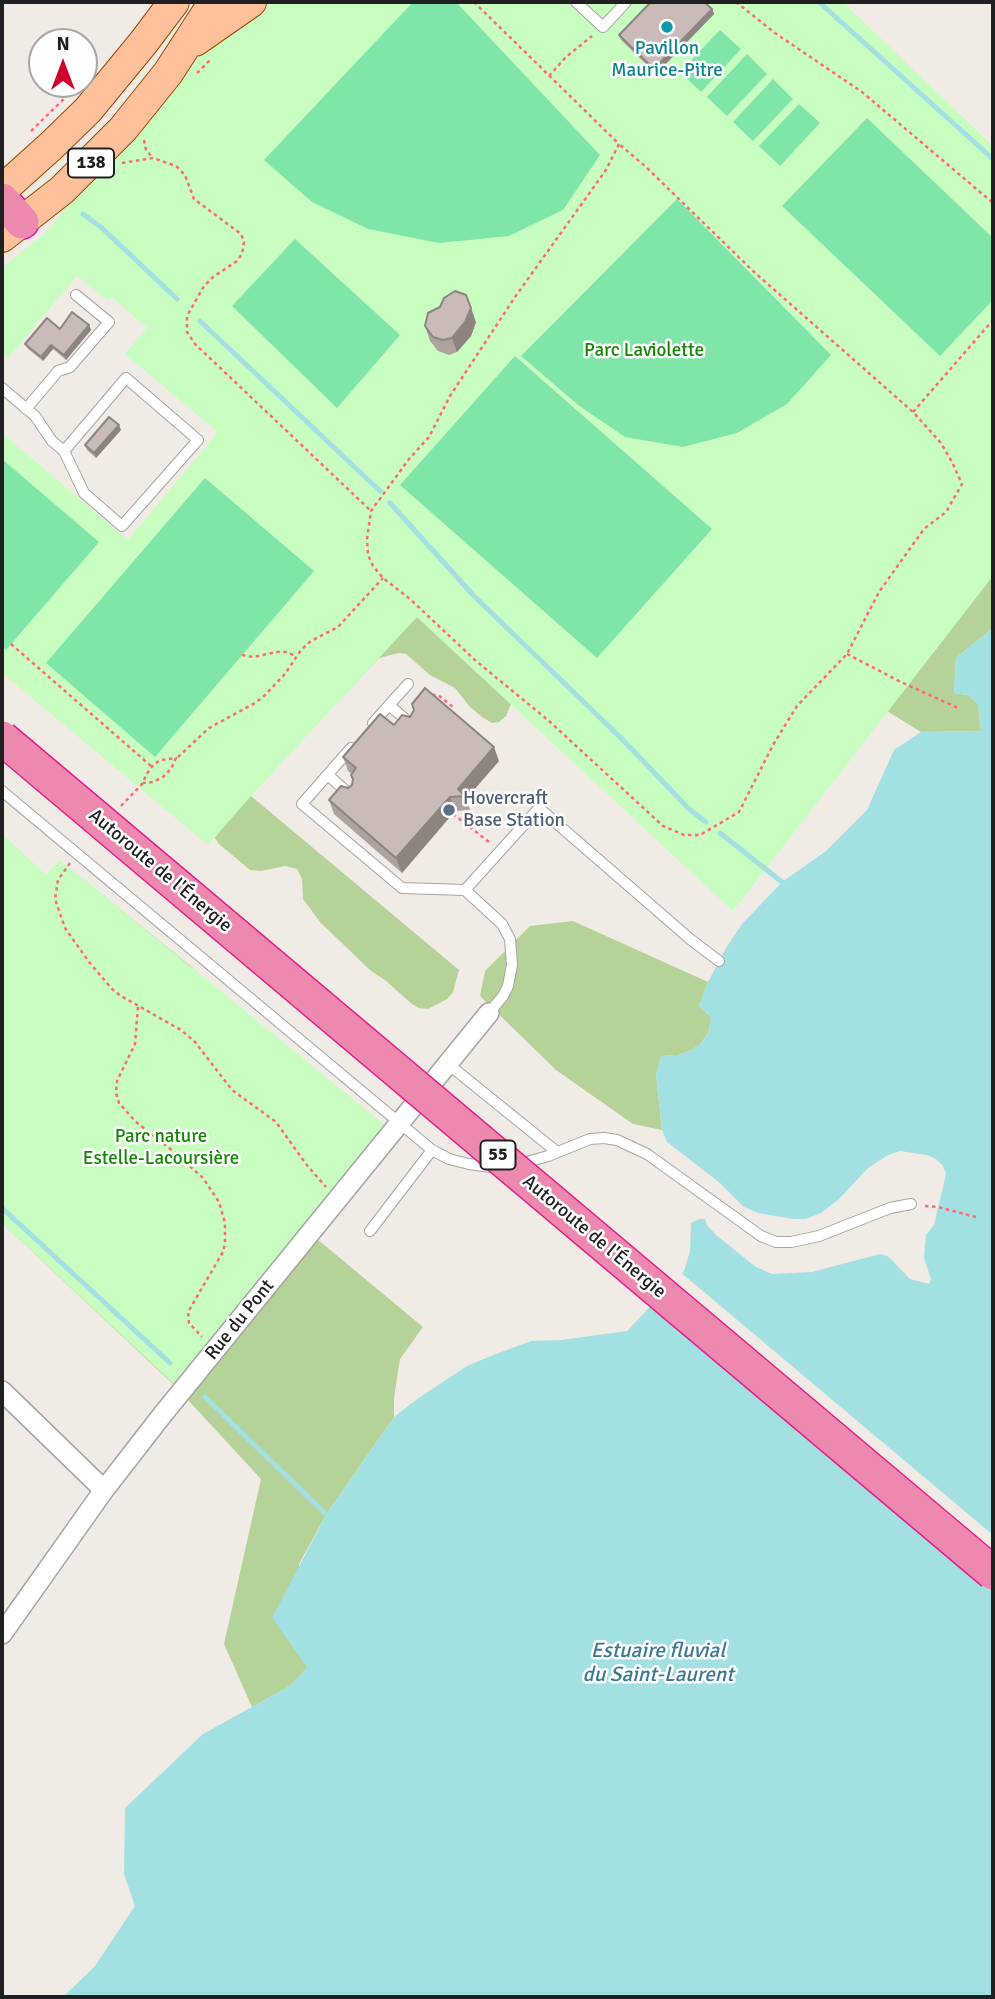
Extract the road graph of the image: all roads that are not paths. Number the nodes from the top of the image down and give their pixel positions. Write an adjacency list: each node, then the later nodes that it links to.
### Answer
1 (174, 2): 7 (main road, 138)
2 (214, 2): 6 (main road, 138)
3 (251, 2): 6 (main road)
4 (576, 2): 5 (lane)
5 (626, 2)
6 (186, 47): 8 (main road, 138)
7 (2, 190)
8 (6, 226)
9 (76, 295): 11 (lane)
10 (2, 388): 11 (lane)
11 (26, 408): 12 (lane)
12 (64, 450): 12 (lane)
13 (408, 684): 14 (lane)
14 (389, 705): 16 (lane); 17 (lane)
15 (2, 714): 34 (highway, Autoroute de l'Énergie / 55)
16 (412, 724)
17 (365, 732)
18 (2, 738): 35 (highway, Autoroute de l'Énergie / 55, bridge)
19 (358, 740): 20 (lane)
20 (328, 775): 22 (lane); 23 (lane)
21 (2, 791): 27 (lane)
22 (351, 795)
23 (465, 890): 24 (lane); 25 (lane)
24 (719, 961)
25 (489, 1013): 26 (street, Rue du Pont)
26 (448, 1064): 27 (street, Rue du Pont); 29 (lane)
27 (400, 1124): 28 (lane); 33 (street, Rue du Pont)
28 (432, 1150): 29 (lane); 31 (lane)
29 (557, 1152): 30 (lane)
30 (911, 1204)
31 (370, 1231)
32 (2, 1391): 33 (street)
33 (104, 1490): 36 (street, Rue du Pont)
34 (993, 1548)
35 (993, 1573)
36 (2, 1634)

